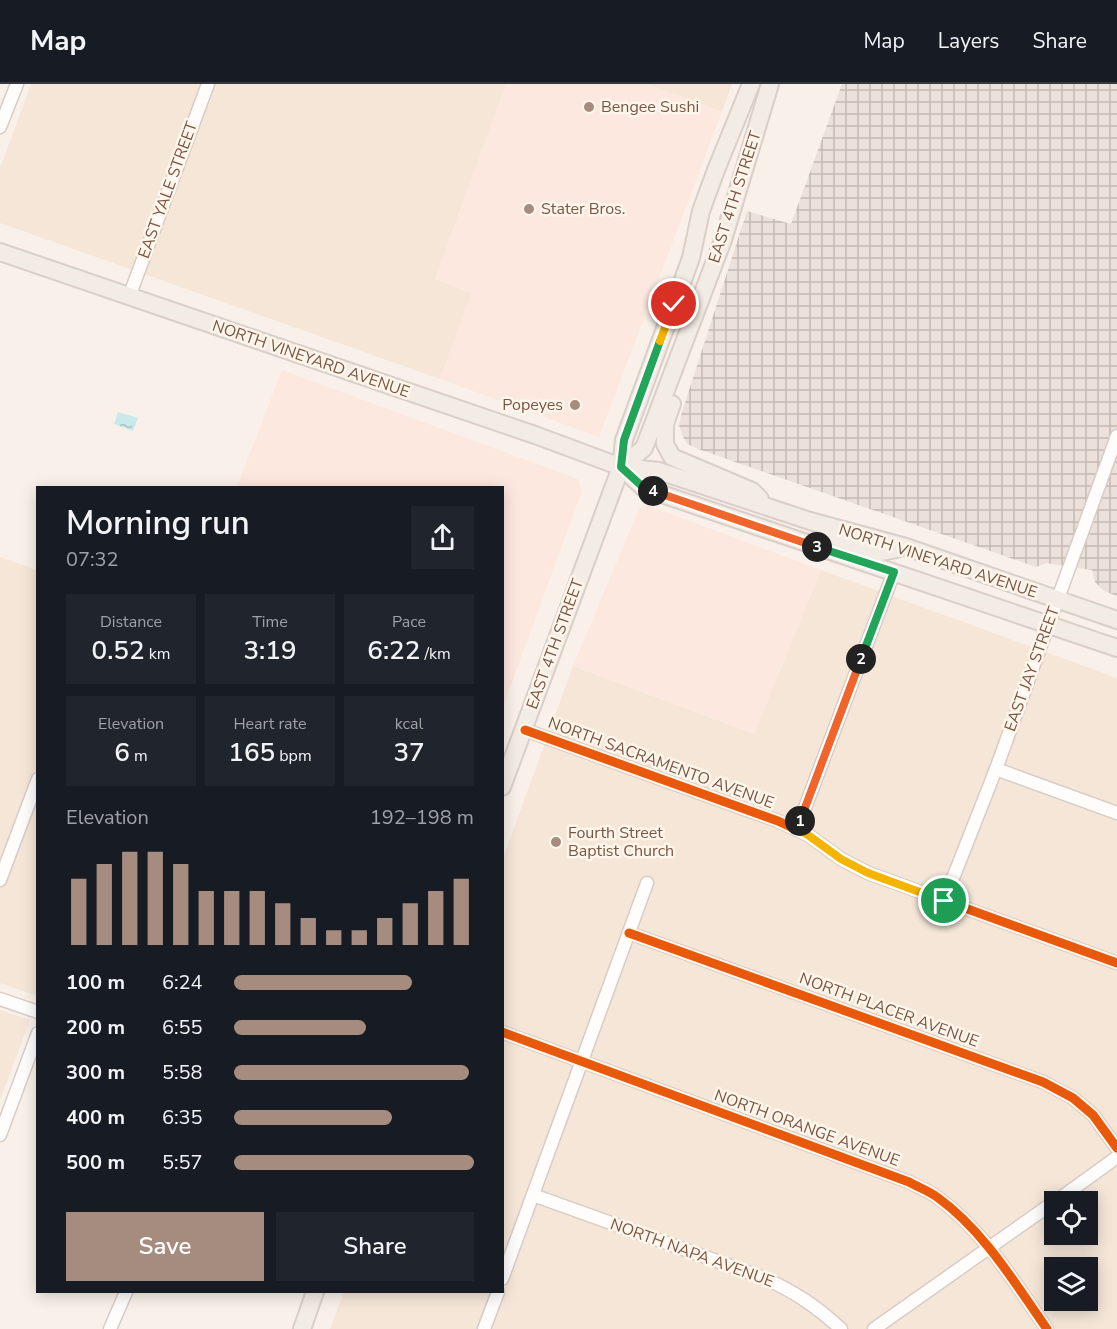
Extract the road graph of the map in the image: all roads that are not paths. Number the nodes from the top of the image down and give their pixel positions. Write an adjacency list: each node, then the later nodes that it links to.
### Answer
1 (17, 84): 5 (street)
2 (208, 84): 8 (street, EAST YALE STREET)
3 (751, 84): 10 (main road, EAST 4TH STREET)
4 (770, 84): 7 (main road, EAST 4TH STREET)
5 (0, 127)
6 (0, 252): 8 (main road, NORTH VINEYARD AVENUE)
7 (717, 256): 10 (main road, EAST 4TH STREET); 11 (main road)
8 (129, 297): 10 (main road, NORTH VINEYARD AVENUE)
9 (1117, 436): 15 (street, EAST JAY STREET)
10 (621, 467): 11 (main road, NORTH VINEYARD AVENUE); 12 (main road, NORTH VINEYARD AVENUE); 19 (main road, EAST 4TH STREET)
11 (767, 507): 13 (main road, NORTH VINEYARD AVENUE)
12 (788, 537): 13 (main road); 14 (main road, NORTH VINEYARD AVENUE)
13 (906, 547): 15 (main road, NORTH VINEYARD AVENUE)
14 (894, 572): 17 (main road, NORTH VINEYARD AVENUE); 24 (street)
15 (1058, 600): 16 (main road, NORTH VINEYARD AVENUE); 17 (street, EAST JAY STREET)
16 (1117, 620)
17 (1049, 625): 18 (main road, NORTH VINEYARD AVENUE); 20 (street, EAST JAY STREET)
18 (1117, 648)
19 (525, 730): 21 (main road, EAST 4TH STREET); 24 (street, NORTH SACRAMENTO AVENUE)
20 (996, 769): 23 (street); 27 (street, EAST JAY STREET)
21 (504, 782)
22 (36, 784): 25 (street)
23 (1117, 813)
24 (797, 829): 27 (street, NORTH SACRAMENTO AVENUE)
25 (0, 880)
26 (647, 883): 28 (street)
27 (944, 901): 29 (street, NORTH SACRAMENTO AVENUE)
28 (629, 933): 34 (street); 36 (street, NORTH PLACER AVENUE)
29 (1117, 963)
30 (0, 999): 31 (street)
31 (36, 1010)
32 (504, 1033): 34 (street, NORTH ORANGE AVENUE)
33 (36, 1038): 35 (street)
34 (581, 1062): 39 (street); 41 (street, NORTH ORANGE AVENUE)
35 (0, 1135)
36 (1117, 1148)
37 (1117, 1157): 38 (street)
38 (1070, 1191)
39 (533, 1195): 42 (street); 49 (street, NORTH NAPA AVENUE)
40 (1044, 1210): 41 (street)
41 (990, 1248): 50 (street); 51 (street, NORTH ORANGE AVENUE)
42 (504, 1274)
43 (126, 1293): 46 (street)
44 (315, 1293): 47 (main road)
45 (498, 1293): 48 (street)
46 (110, 1329)
47 (302, 1329)
48 (486, 1329)
49 (841, 1329)
50 (874, 1329)
51 (1047, 1329)

